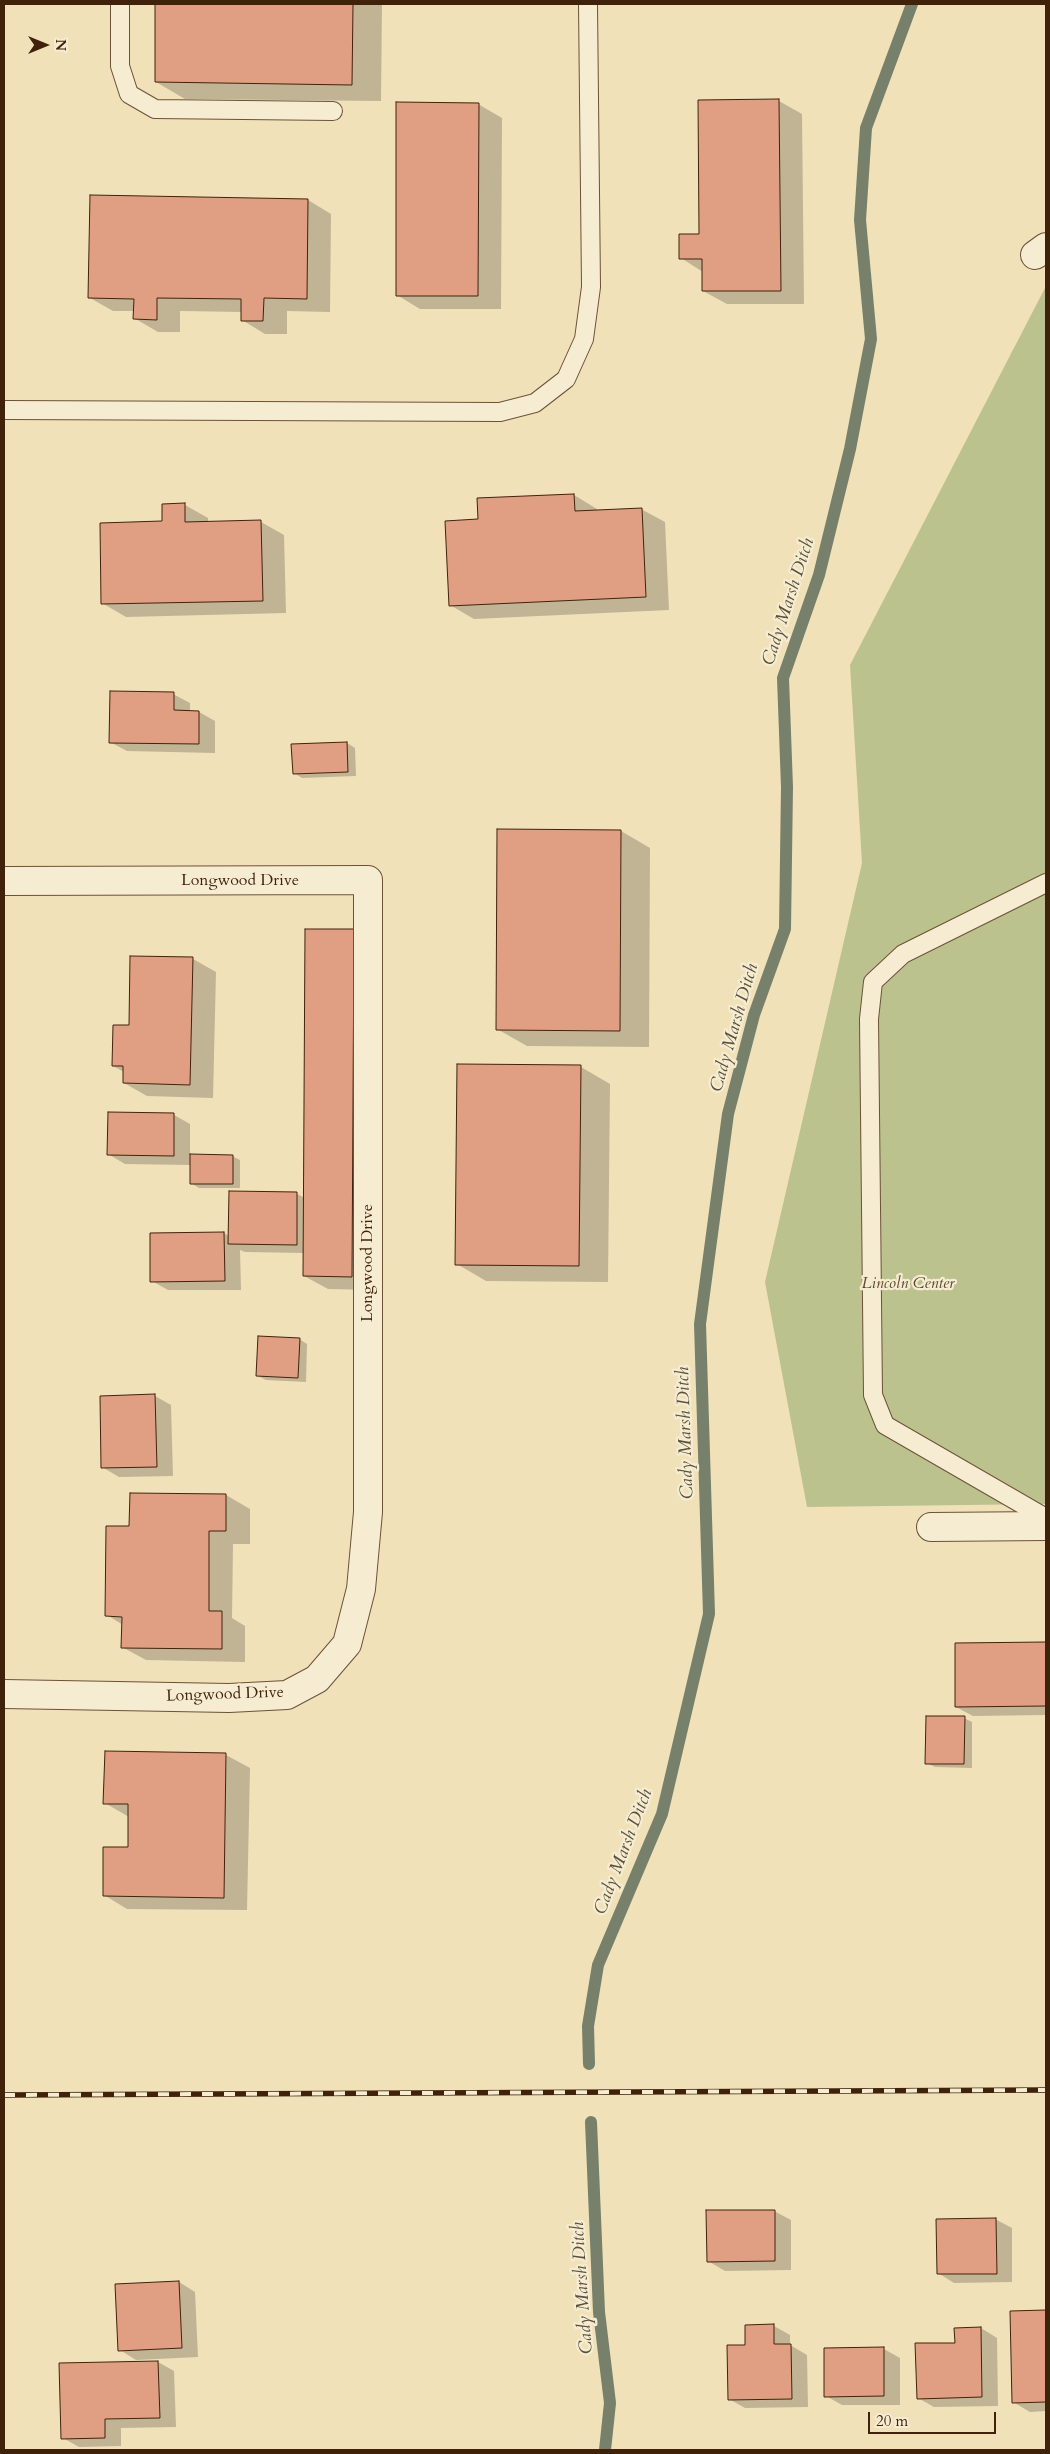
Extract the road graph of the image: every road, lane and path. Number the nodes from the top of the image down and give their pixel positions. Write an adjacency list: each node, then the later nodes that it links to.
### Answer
1 (120, 4): 3 (lane)
2 (588, 4): 4 (lane)
3 (333, 111)
4 (4, 410)
5 (4, 881): 10 (street, Longwood Drive)
6 (1046, 883): 7 (lane)
7 (1046, 1518)
8 (1046, 1526): 9 (street)
9 (931, 1527)
10 (4, 1694)

